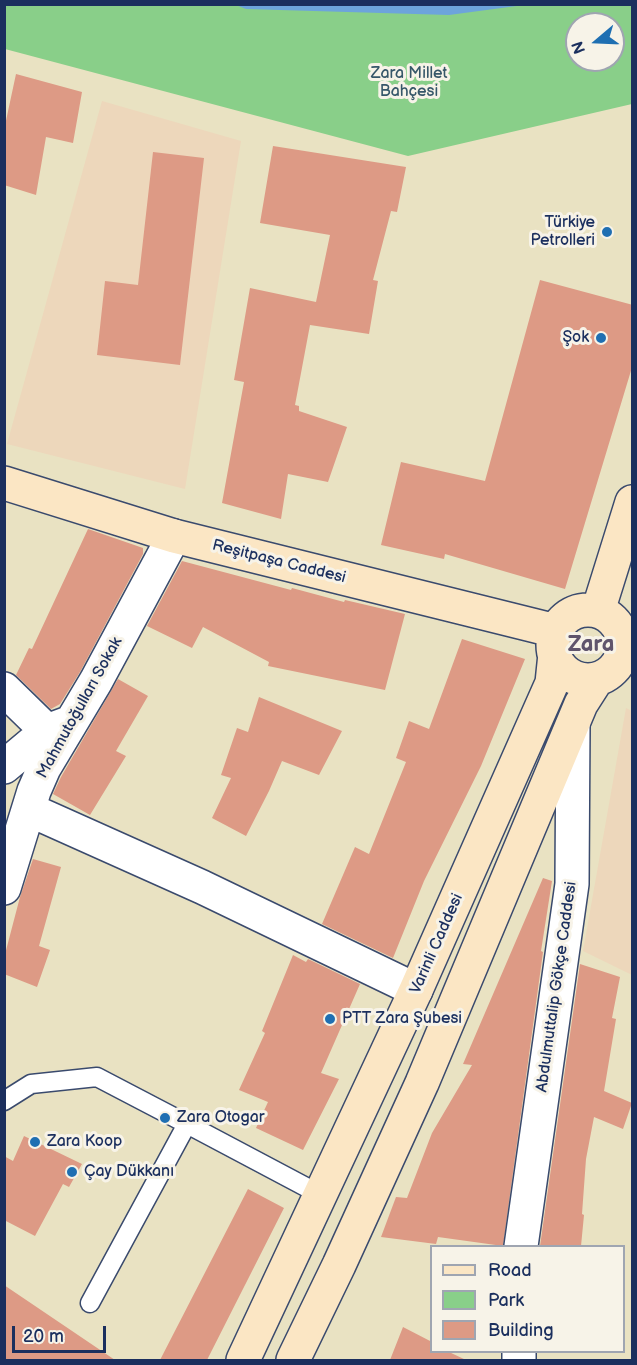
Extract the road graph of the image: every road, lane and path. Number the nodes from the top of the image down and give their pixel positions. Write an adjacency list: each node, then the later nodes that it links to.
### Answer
1 (4, 483): 3 (main road, Reşitpaşa Caddesi)
2 (633, 502): 4 (main road)
3 (174, 536): 6 (main road, Reşitpaşa Caddesi); 10 (street, Mahmutoğulları Sokak)
4 (597, 611): 5 (main road); 6 (main road)
5 (627, 638): 7 (main road)
6 (555, 642): 7 (main road); 14 (main road, Varinli Caddesi)
7 (610, 680): 9 (main road)
8 (4, 688): 10 (street)
9 (573, 725): 18 (street, Abdulmuttalip Gökçe Caddesi); 21 (main road)
10 (58, 727): 11 (street); 12 (street, Mahmutoğulları Sokak)
11 (4, 767)
12 (30, 810): 13 (street, Mahmutoğulları Sokak); 14 (street)
13 (4, 888)
14 (416, 990): 17 (main road, Varinli Caddesi)
15 (4, 1101): 16 (lane)
16 (187, 1124): 17 (lane); 19 (lane)
17 (321, 1195): 20 (main road, Varinli Caddesi)
18 (521, 1245)
19 (90, 1304)
20 (243, 1360)
21 (293, 1360)

